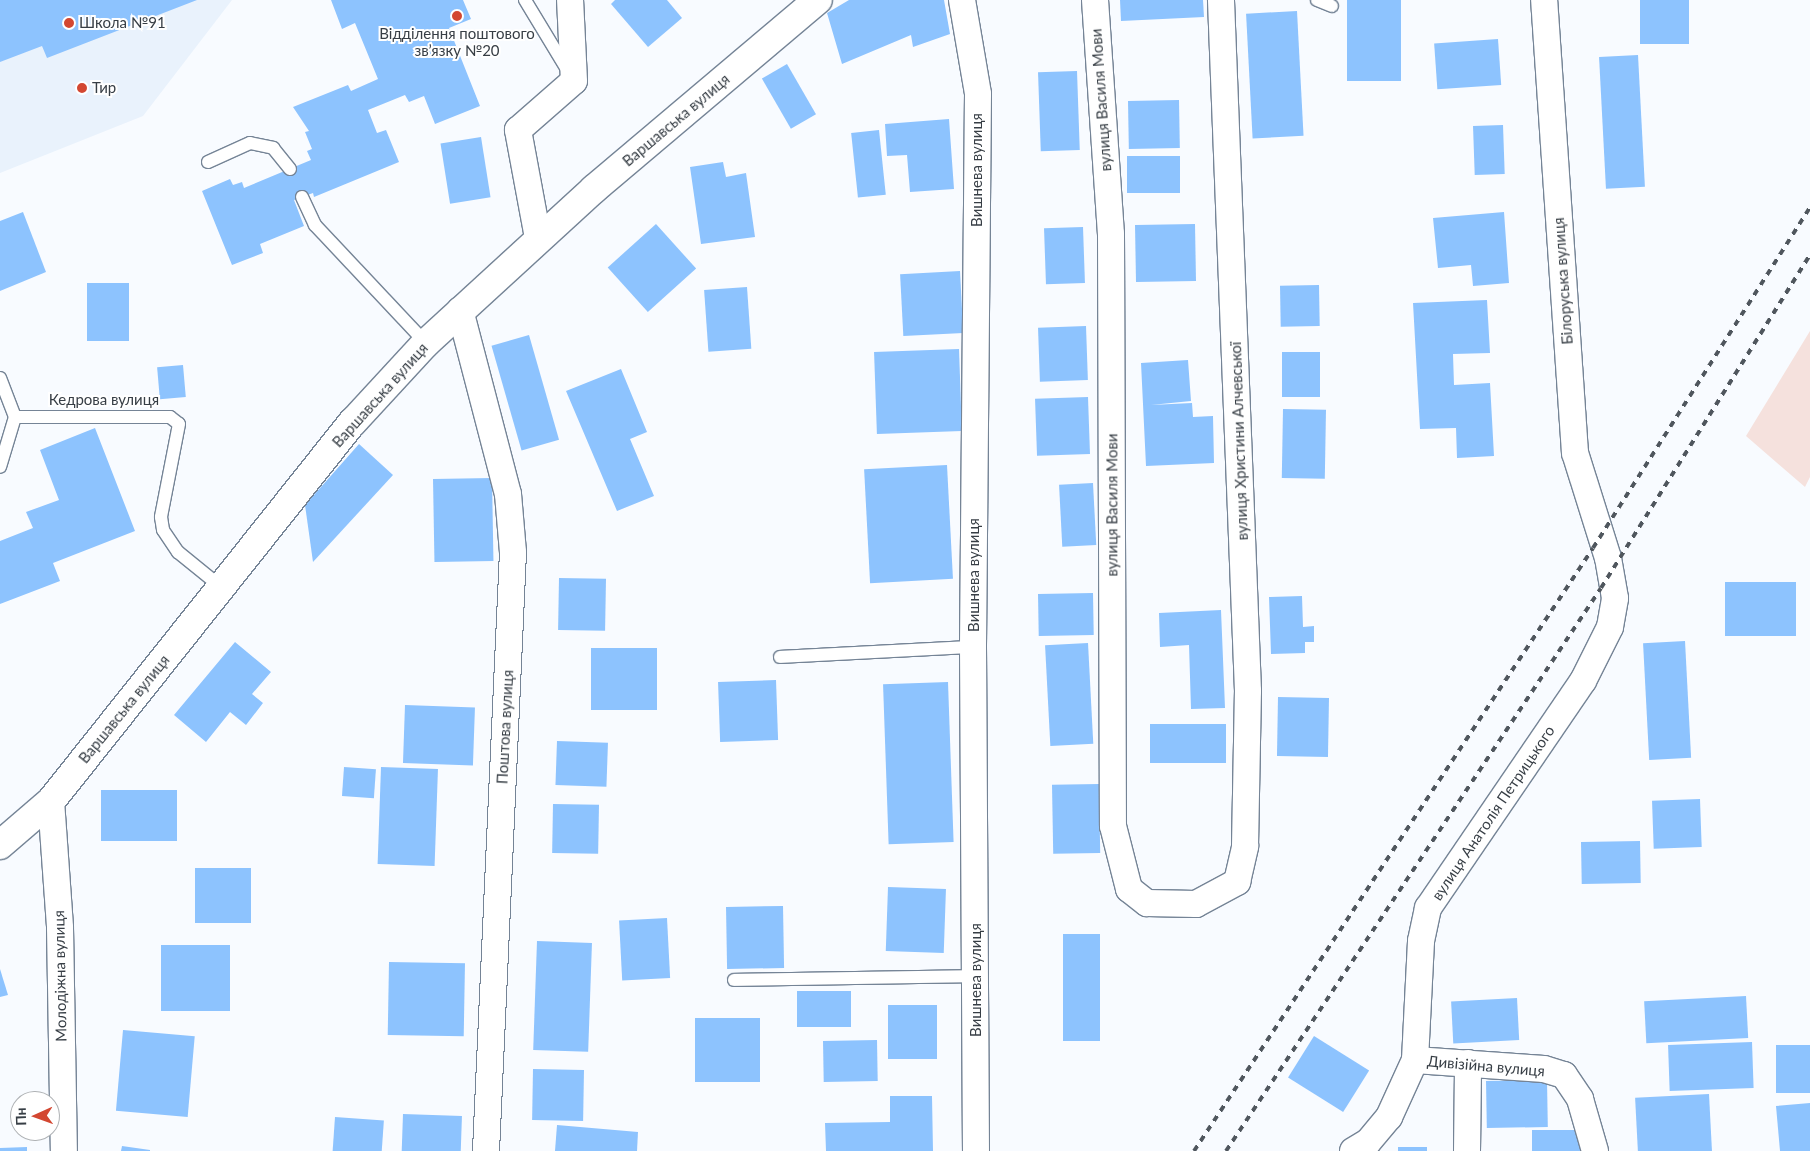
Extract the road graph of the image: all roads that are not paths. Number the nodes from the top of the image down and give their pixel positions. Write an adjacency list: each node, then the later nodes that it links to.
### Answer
1 (525, 0): 10 (lane)
2 (570, 0): 10 (street)
3 (818, 0): 14 (street, Варшавська вулиця)
4 (962, 0): 22 (street, Вишнева вулиця)
5 (1095, 0): 26 (street, вулиця Василя Мови)
6 (1222, 0): 26 (street, вулиця Христини Алчевської)
7 (1317, 0): 9 (lane)
8 (1544, 0): 20 (street, Білоруська вулиця)
9 (1332, 6)
10 (574, 81): 14 (street)
11 (208, 162): 12 (lane)
12 (290, 169)
13 (302, 197): 16 (lane)
14 (538, 238): 15 (street, Варшавська вулиця)
15 (460, 310): 16 (street, Варшавська вулиця); 32 (street, Поштова вулиця)
16 (426, 343): 21 (street, Варшавська вулиця)
17 (0, 378): 18 (lane)
18 (15, 417): 19 (lane); 21 (lane, Кедрова вулиця)
19 (0, 467)
20 (1608, 558): 29 (street, вулиця Анатолія Петрицького)
21 (221, 587): 24 (street, Варшавська вулиця)
22 (973, 647): 23 (lane); 27 (street, Вишнева вулиця)
23 (780, 657)
24 (51, 801): 25 (street, Варшавська вулиця); 31 (street, Молодіжна вулиця)
25 (0, 845)
26 (1237, 882)
27 (976, 976): 28 (lane); 33 (street, Вишнева вулиця)
28 (734, 980)
29 (1415, 1060): 30 (street, Дивізійна вулиця); 34 (street, вулиця Анатолія Петрицького)
30 (1468, 1063): 35 (street); 36 (street, Дивізійна вулиця)
31 (64, 1151)
32 (486, 1151)
33 (976, 1151)
34 (1353, 1151)
35 (1467, 1151)
36 (1595, 1151)

